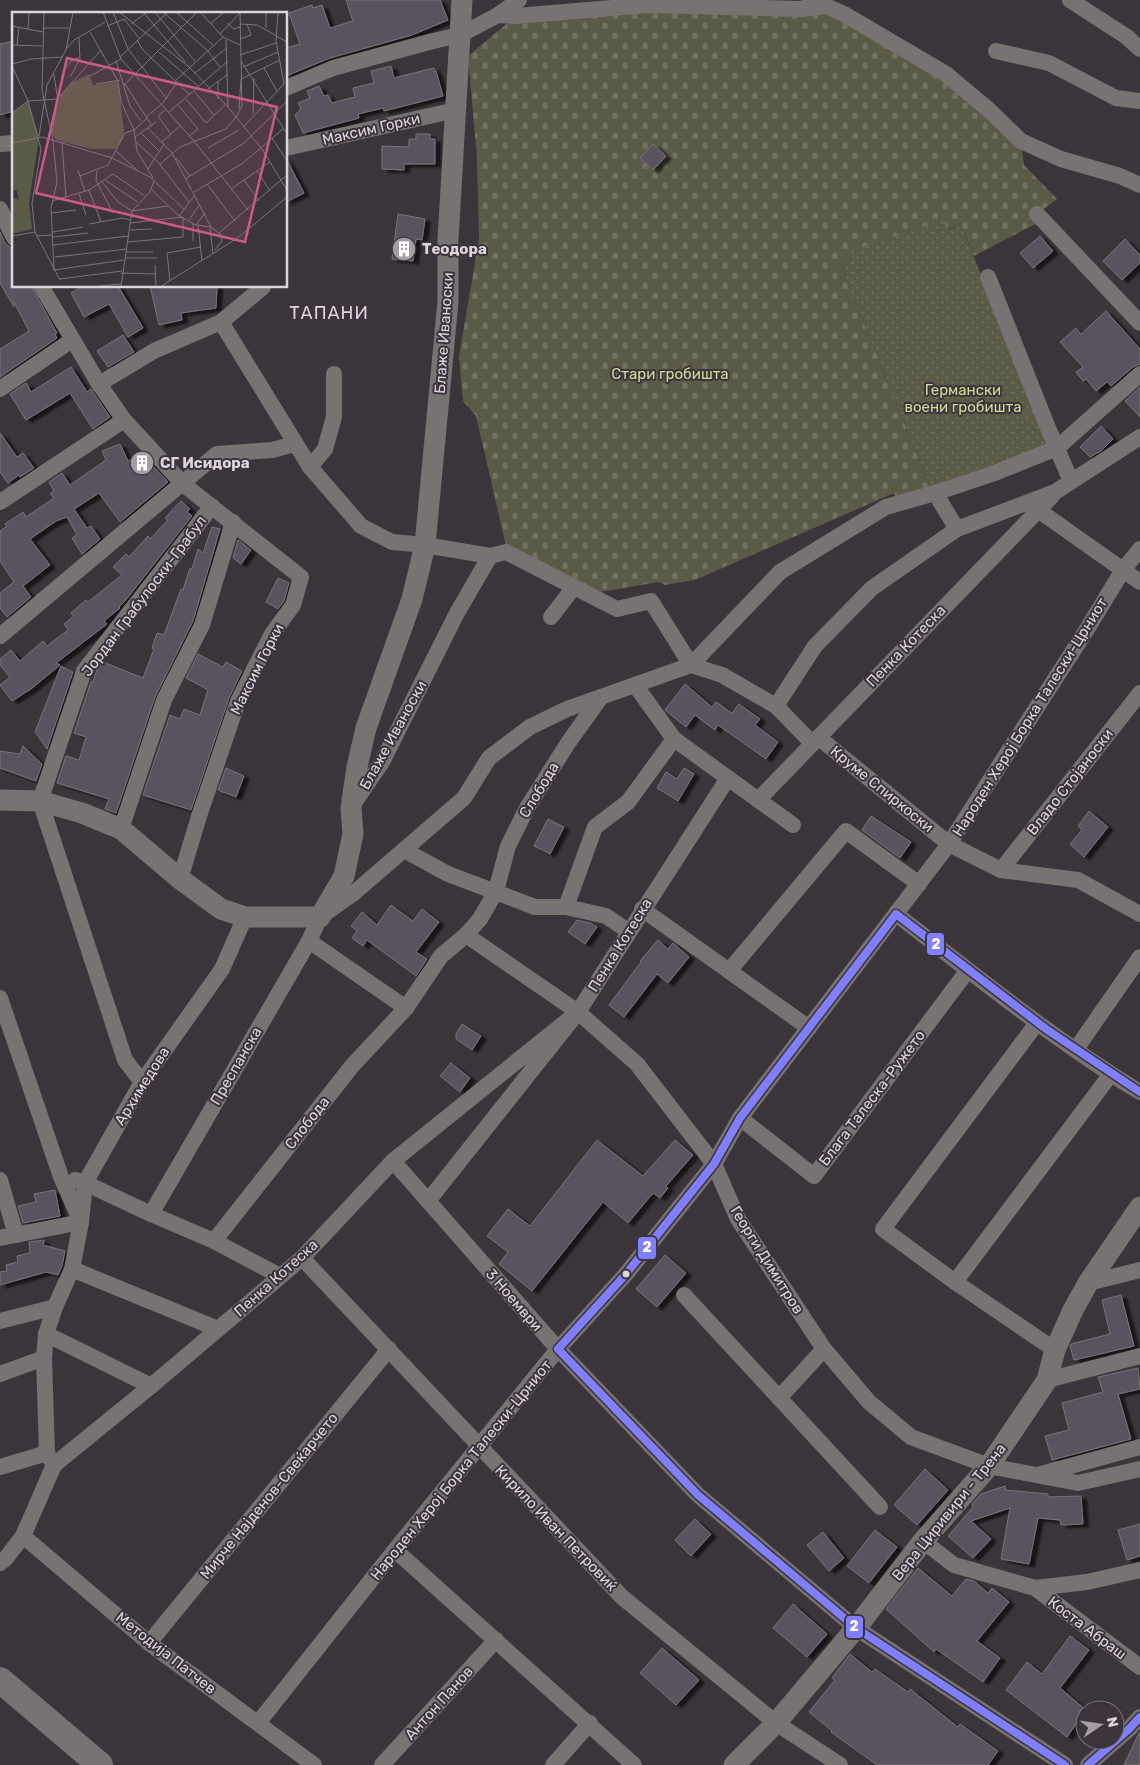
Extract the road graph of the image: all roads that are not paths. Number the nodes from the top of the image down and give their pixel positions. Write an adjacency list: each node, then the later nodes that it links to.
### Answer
1 (462, 0): 7 (street, Блаже Иваноски)
2 (519, 0): 6 (street)
3 (824, 0): 5 (street)
4 (1070, 0): 8 (street)
5 (804, 3): 6 (street); 14 (street)
6 (498, 15): 7 (street)
7 (460, 35): 10 (street); 12 (street, Блаже Иваноски)
8 (1140, 49)
9 (996, 50): 11 (street)
10 (288, 87)
11 (1140, 101)
12 (456, 110): 13 (street, Максим Горки); 41 (street, Блаже Иваноски)
13 (288, 148)
14 (1140, 185)
15 (0, 209): 17 (street)
16 (1037, 214): 22 (street)
17 (12, 234)
18 (988, 277): 31 (street)
19 (42, 288): 23 (street, Максим Горки)
20 (262, 288): 21 (street)
21 (221, 322): 26 (street); 30 (street)
22 (1140, 323)
23 (72, 340): 26 (street, Максим Горки); 27 (street)
24 (334, 374): 32 (street)
25 (1140, 374): 31 (street)
26 (99, 384): 28 (street, Максим Горки)
27 (0, 389)
28 (124, 420): 34 (street, Максим Горки); 36 (street)
29 (1140, 438): 33 (street, Пенка Котеска)
30 (296, 444): 32 (street); 34 (street)
31 (1057, 448): 33 (street); 35 (street)
32 (310, 467): 41 (street)
33 (1072, 481): 38 (street, Пенка Котеска)
34 (183, 484): 37 (street, Максим Горки); 48 (street)
35 (935, 493): 40 (street); 49 (street)
36 (0, 502)
37 (212, 506): 39 (street, Максим Горки); 59 (street, Јордан Грабулоски-Грабул)
38 (1036, 506): 40 (street, Пенка Котеска); 44 (street); 55 (street, Пенка Котеска)
39 (233, 522): 62 (street, Јордан Грабулоски-Грабул); 66 (street, Максим Горки)
40 (957, 529): 53 (street, Пенка Котеска)
41 (425, 545): 43 (street); 60 (street, Блаже Иваноски)
42 (1140, 549): 44 (street, Народен Херој Борка Талески-Црниот)
43 (490, 556): 46 (street); 60 (street, Блаже Иваноски)
44 (1123, 570): 45 (street); 63 (street, Народен Херој Борка Талески-Црниот)
45 (1140, 582)
46 (574, 587): 47 (street); 49 (street)
47 (551, 617)
48 (0, 636)
49 (691, 665): 50 (street); 53 (street, Круме Спиркоски)
50 (635, 685): 52 (street); 54 (street)
51 (1140, 693): 65 (street, Владо Стојаноски)
52 (601, 697): 64 (street); 68 (street, Слобода)
53 (776, 706): 55 (street, Круме Спиркоски)
54 (674, 739): 56 (street); 69 (street)
55 (815, 740): 58 (street, Пенка Котеска); 63 (street, Круме Спиркоски)
56 (728, 778): 58 (street); 70 (street, Пенка Котеска)
57 (0, 800): 59 (street)
58 (758, 800): 61 (street)
59 (40, 801): 62 (street); 88 (street)
60 (351, 808): 74 (street, Блаже Иваноски)
61 (793, 825)
62 (121, 829): 66 (street)
63 (949, 844): 65 (street, Круме Спиркоски); 67 (street, Народен Херој Борка Талески-Црниот)
64 (404, 850): 68 (street); 74 (street)
65 (1000, 870): 72 (street, Круме Спиркоски)
66 (180, 879): 73 (street)
67 (919, 884): 71 (street, Народен Херој Борка Талески-Црниот); 80 (street)
68 (496, 891): 69 (street); 76 (street, Слобода)
69 (566, 908): 75 (street)
70 (642, 909): 75 (street, Пенка Котеска); 80 (street)
71 (896, 914): 79 (street); 85 (street, Народен Херој Борка Талески-Црниот)
72 (1140, 914)
73 (245, 917): 74 (street); 88 (street, Архимедова)
74 (320, 917): 77 (street, Преспанска)
75 (628, 931): 83 (street, Пенка Котеска)
76 (466, 935): 82 (street, Слобода); 83 (street)
77 (309, 941): 82 (street); 98 (street, Преспанска)
78 (1140, 957): 86 (street)
79 (968, 970): 84 (street); 90 (street, Блага Талеска-Ружето)
80 (729, 971): 85 (street)
81 (0, 998): 93 (street)
82 (406, 1008): 101 (street, Слобода)
83 (578, 1012): 91 (street, Пенка Котеска); 92 (street, Георги Димитров); 96 (street, Пенка Котеска)
84 (1038, 1022): 86 (street); 106 (street)
85 (809, 1028): 90 (street, Народен Херој Борка Талески-Црниот)
86 (1076, 1049): 87 (street)
87 (1111, 1074): 89 (street); 106 (street)
88 (142, 1082): 95 (street, Архимедова)
89 (1140, 1092)
90 (740, 1118): 92 (street, Народен Херој Борка Талески-Црниот)
91 (393, 1161): 96 (street, 3 Ноември); 102 (street, Пенка Котеска)
92 (714, 1164): 114 (street, Народен Херој Борка Талески-Црниот); 115 (street, Георги Димитров)
93 (61, 1177): 95 (street); 99 (street)
94 (0, 1180): 100 (street)
95 (84, 1182): 98 (street); 99 (street, Архимедова)
96 (428, 1201): 114 (street, 3 Ноември)
97 (1140, 1207): 107 (street, Вера Циривири - Трена)
98 (151, 1214): 101 (street)
99 (82, 1222): 100 (street); 103 (street, Архимедова)
100 (8, 1236)
101 (214, 1241): 105 (street)
102 (302, 1258): 105 (street, Пенка Котеска); 113 (street, Кирило Иван Петровиќ)
103 (72, 1269): 109 (street, Архимедова); 111 (street)
104 (1140, 1270): 107 (street)
105 (280, 1276): 111 (street, Пенка Котеска)
106 (954, 1282): 116 (street)
107 (1088, 1283): 116 (street, Вера Циривири - Трена)
108 (684, 1295): 122 (street)
109 (56, 1306): 110 (street); 112 (street, Архимедова)
110 (0, 1321)
111 (218, 1329): 121 (street, Пенка Котеска)
112 (46, 1334): 118 (street, Архимедова); 121 (street)
113 (389, 1348): 123 (street, Кирило Иван Петровиќ); 139 (street, Мирче Најденов-Свеќарчето)
114 (558, 1349): 123 (street, Народен Херој Борка Талески-Црниот); 137 (street, 3 Ноември)
115 (824, 1349): 122 (street); 126 (street, Георги Димитров)
116 (1055, 1350): 120 (street, Вера Циривири - Трена)
117 (1140, 1356): 120 (street)
118 (44, 1358): 119 (street); 125 (street, Архимедова)
119 (0, 1374)
120 (1047, 1380): 126 (street, Вера Циривири - Трена)
121 (151, 1386): 125 (street, Пенка Котеска)
122 (779, 1398): 130 (street)
123 (479, 1447): 133 (street, Народен Херој Борка Талески-Црниот); 145 (street, Кирило Иван Петровиќ)
124 (1140, 1447): 129 (street)
125 (50, 1459): 127 (street); 131 (street, Пенка Котеска)
126 (989, 1466): 129 (street, Георги Димитров); 132 (street, Вера Циривири - Трена)
127 (0, 1468)
128 (1140, 1469): 129 (street, Георги Димитров)
129 (1037, 1475)
130 (880, 1507)
131 (23, 1536): 134 (street, Пенка Котеска); 139 (street, Методиjа Патчев)
132 (923, 1542): 136 (street, Коста Абраш); 137 (street, Вера Циривири - Трена)
133 (395, 1550): 138 (street); 143 (street, Народен Херој Борка Талески-Црниот)
134 (0, 1563)
135 (1140, 1570): 136 (street, Коста Абраш)
136 (1034, 1588): 140 (street, Коста Абраш)
137 (856, 1628): 145 (street, Вера Циривири - Трена); 153 (street, 3 Ноември)
138 (496, 1640): 144 (street); 148 (street, Антон Панов)
139 (150, 1643): 143 (street, Методиjа Патчев)
140 (1140, 1667)
141 (0, 1680): 146 (main road)
142 (1140, 1717): 154 (street)
143 (258, 1723): 147 (street, Методиjа Патчев)
144 (590, 1723): 149 (street); 150 (street)
145 (776, 1723): 151 (street, Вера Циривири - Трена); 152 (street, Кирило Иван Петровиќ)
146 (100, 1765)
147 (314, 1765)
148 (382, 1765)
149 (553, 1765)
150 (634, 1765)
151 (734, 1765)
152 (840, 1765)
153 (1065, 1765)
154 (1088, 1765)

